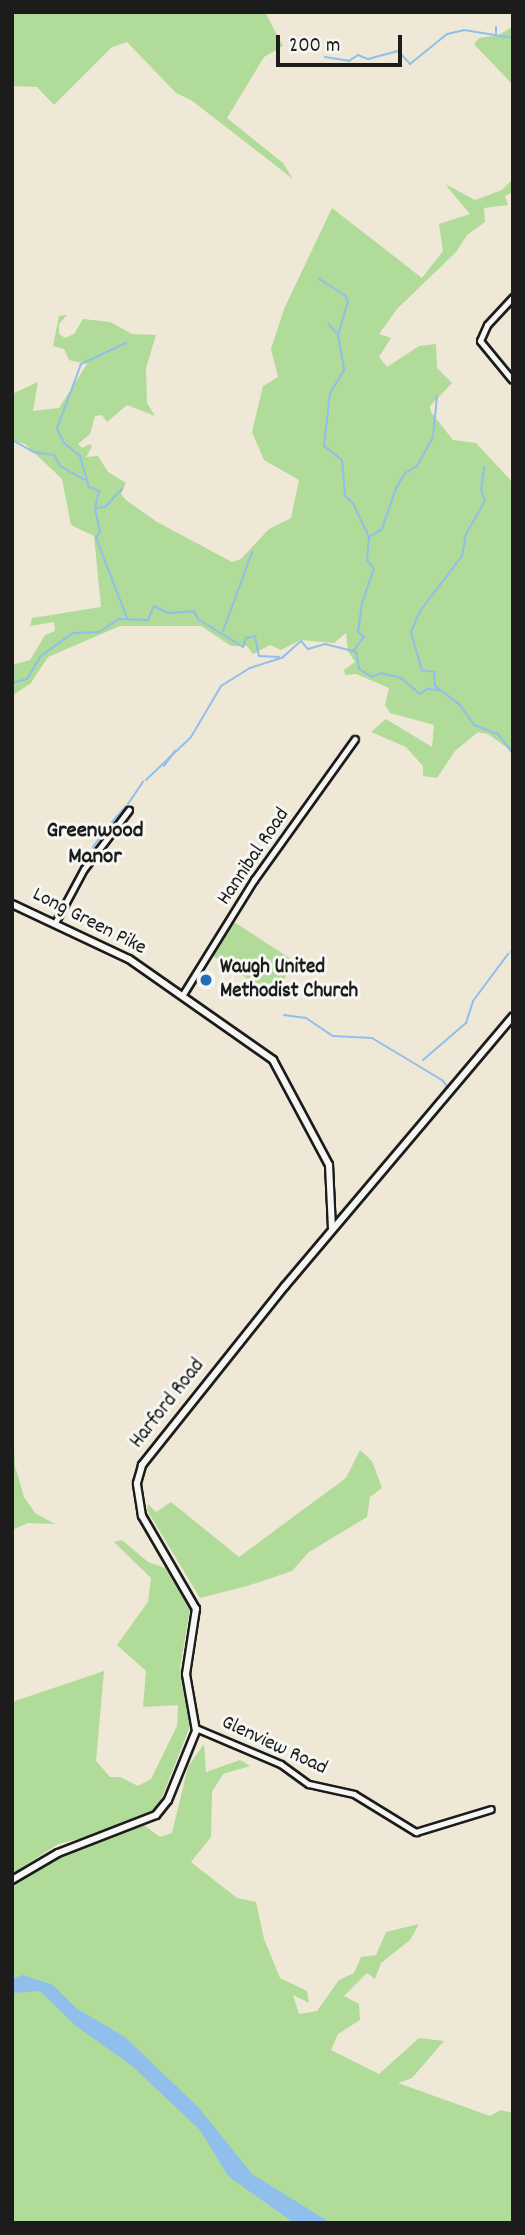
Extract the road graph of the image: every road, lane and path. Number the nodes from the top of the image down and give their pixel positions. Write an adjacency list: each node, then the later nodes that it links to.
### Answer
1 (513, 297): 2 (street)
2 (513, 380)
3 (355, 739): 7 (street, Hannibal Road)
4 (130, 810): 6 (street)
5 (12, 904): 6 (main road, Long Green Pike)
6 (55, 923): 7 (main road, Long Green Pike)
7 (182, 996): 9 (main road, Long Green Pike)
8 (513, 1016): 9 (main road, Harford Road)
9 (332, 1229): 10 (main road, Harford Road)
10 (197, 1728): 11 (street, Glenview Road); 12 (main road)
11 (491, 1809)
12 (12, 1880)

